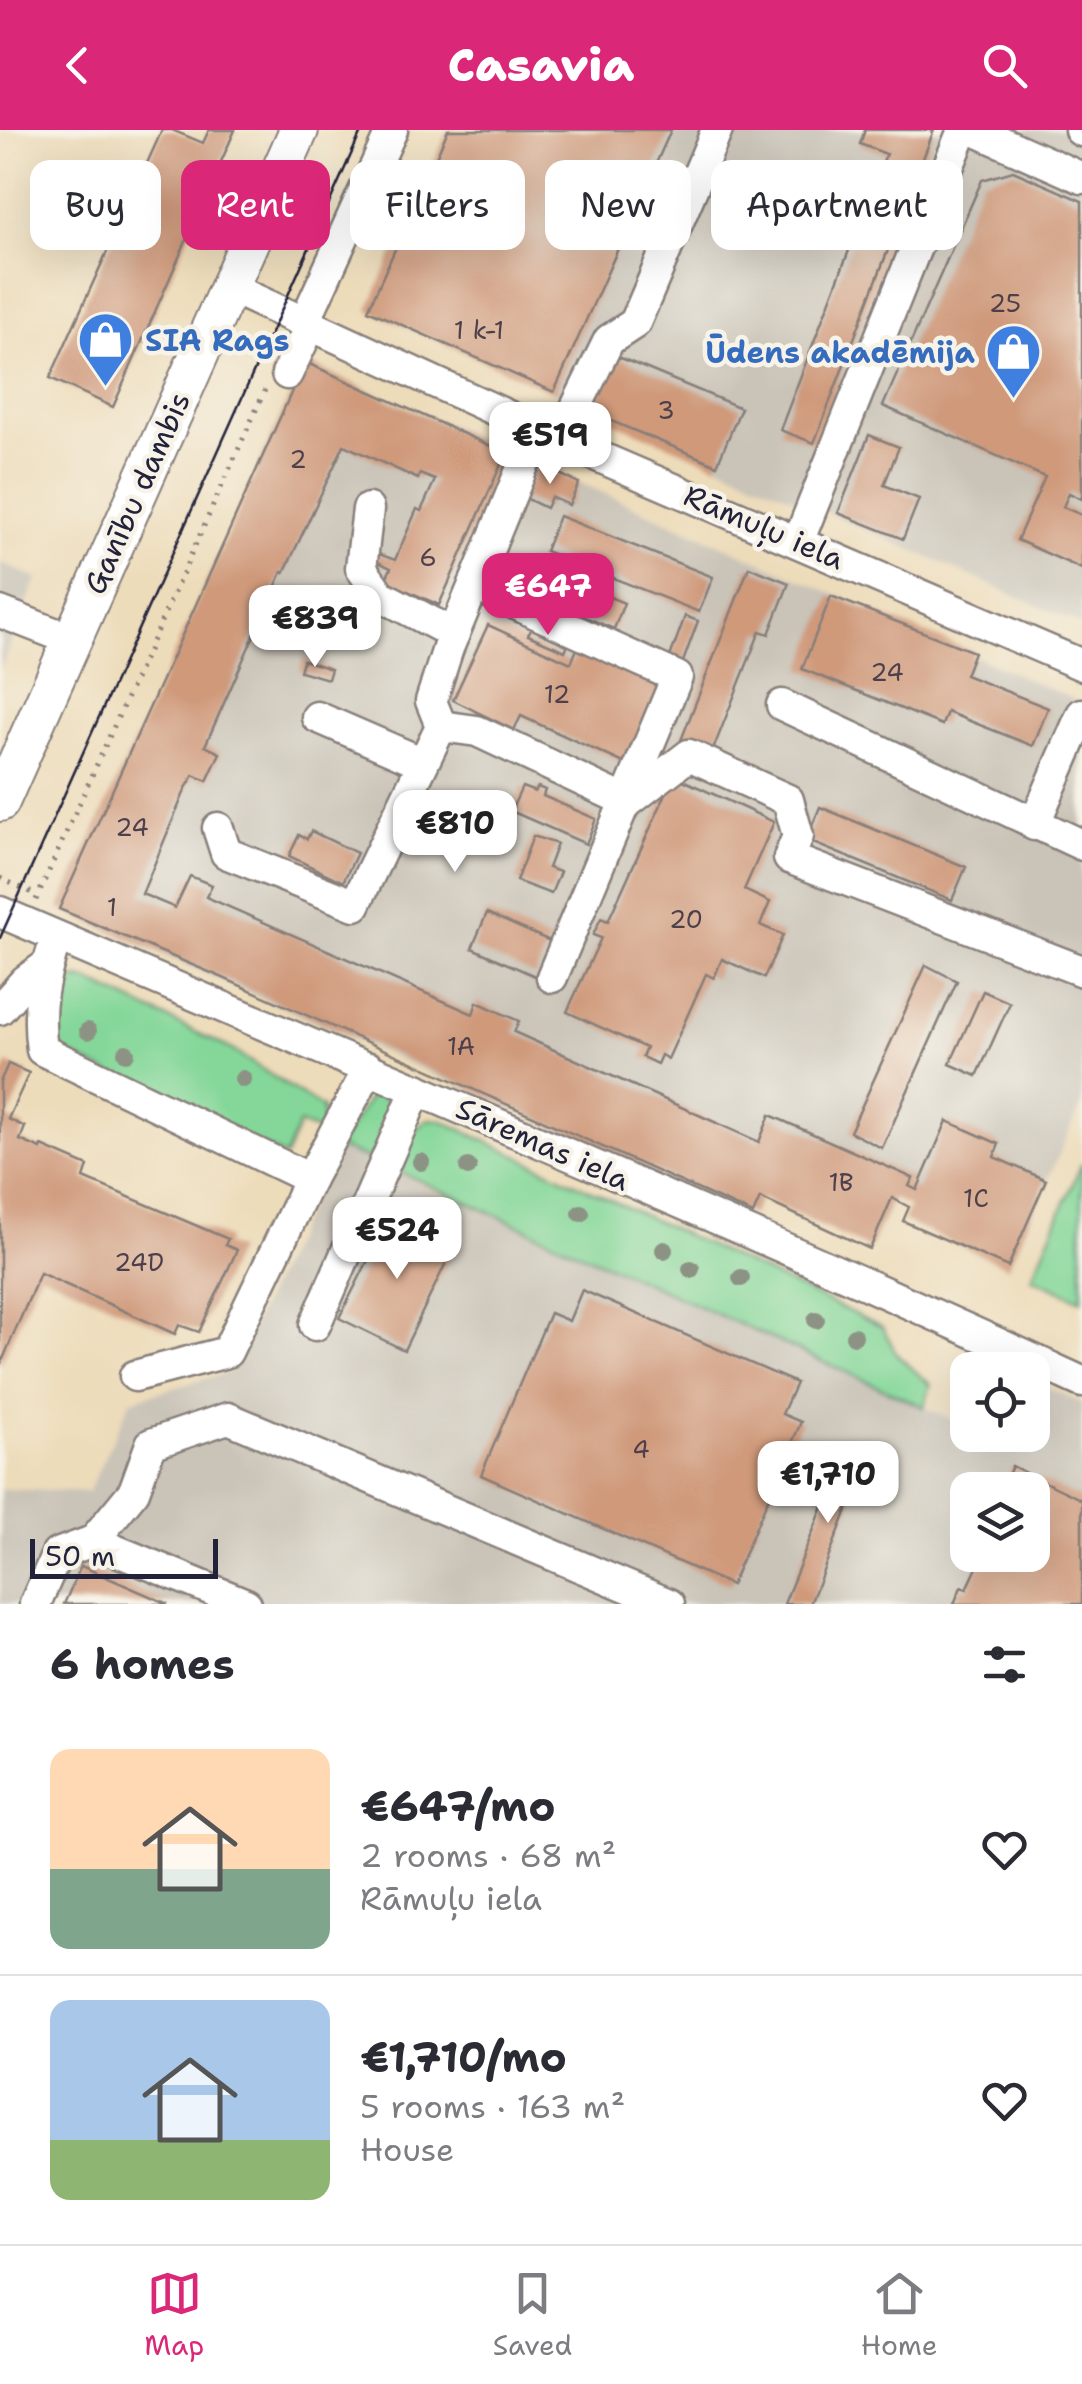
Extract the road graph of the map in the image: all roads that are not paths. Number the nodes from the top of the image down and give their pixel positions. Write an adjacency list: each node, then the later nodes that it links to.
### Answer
1 (392, 130): 8 (street)
2 (717, 130): 10 (street)
3 (963, 130): 12 (street)
4 (974, 130): 6 (street)
5 (297, 131): 7 (main road, Ganību dambis)
6 (1082, 178)
7 (228, 287): 8 (street, Rāmuļu iela); 16 (main road, Ganību dambis)
8 (308, 322): 9 (street); 10 (street, Rāmuļu iela)
9 (278, 377)
10 (549, 434): 12 (street, Rāmuļu iela); 13 (street)
11 (368, 510): 15 (street)
12 (798, 542): 17 (street, Rāmuļu iela)
13 (474, 585): 15 (street); 23 (street)
14 (0, 612): 16 (street)
15 (454, 634): 21 (street)
16 (72, 640): 24 (main road, Ganību dambis)
17 (1082, 666)
18 (782, 705): 25 (street)
19 (1082, 714): 25 (street)
20 (317, 717): 22 (street)
21 (441, 726): 22 (street); 23 (street)
22 (423, 763): 26 (street)
23 (626, 800): 30 (street); 31 (street)
24 (0, 802)
25 (1034, 825): 27 (street)
26 (218, 828)
27 (1082, 845)
28 (0, 912): 29 (street, Sāremas iela)
29 (44, 942): 32 (street); 33 (street, Sāremas iela); 35 (street)
30 (1082, 970)
31 (552, 977)
32 (0, 1009)
33 (368, 1068): 34 (street, Sāremas iela); 35 (street)
34 (417, 1089): 36 (street); 38 (street, Sāremas iela)
35 (310, 1178): 37 (street)
36 (314, 1325)
37 (134, 1376)
38 (1082, 1382)
39 (93, 1541): 40 (street); 41 (street); 42 (street)
40 (666, 1603)
41 (34, 1604)
42 (246, 1604)

